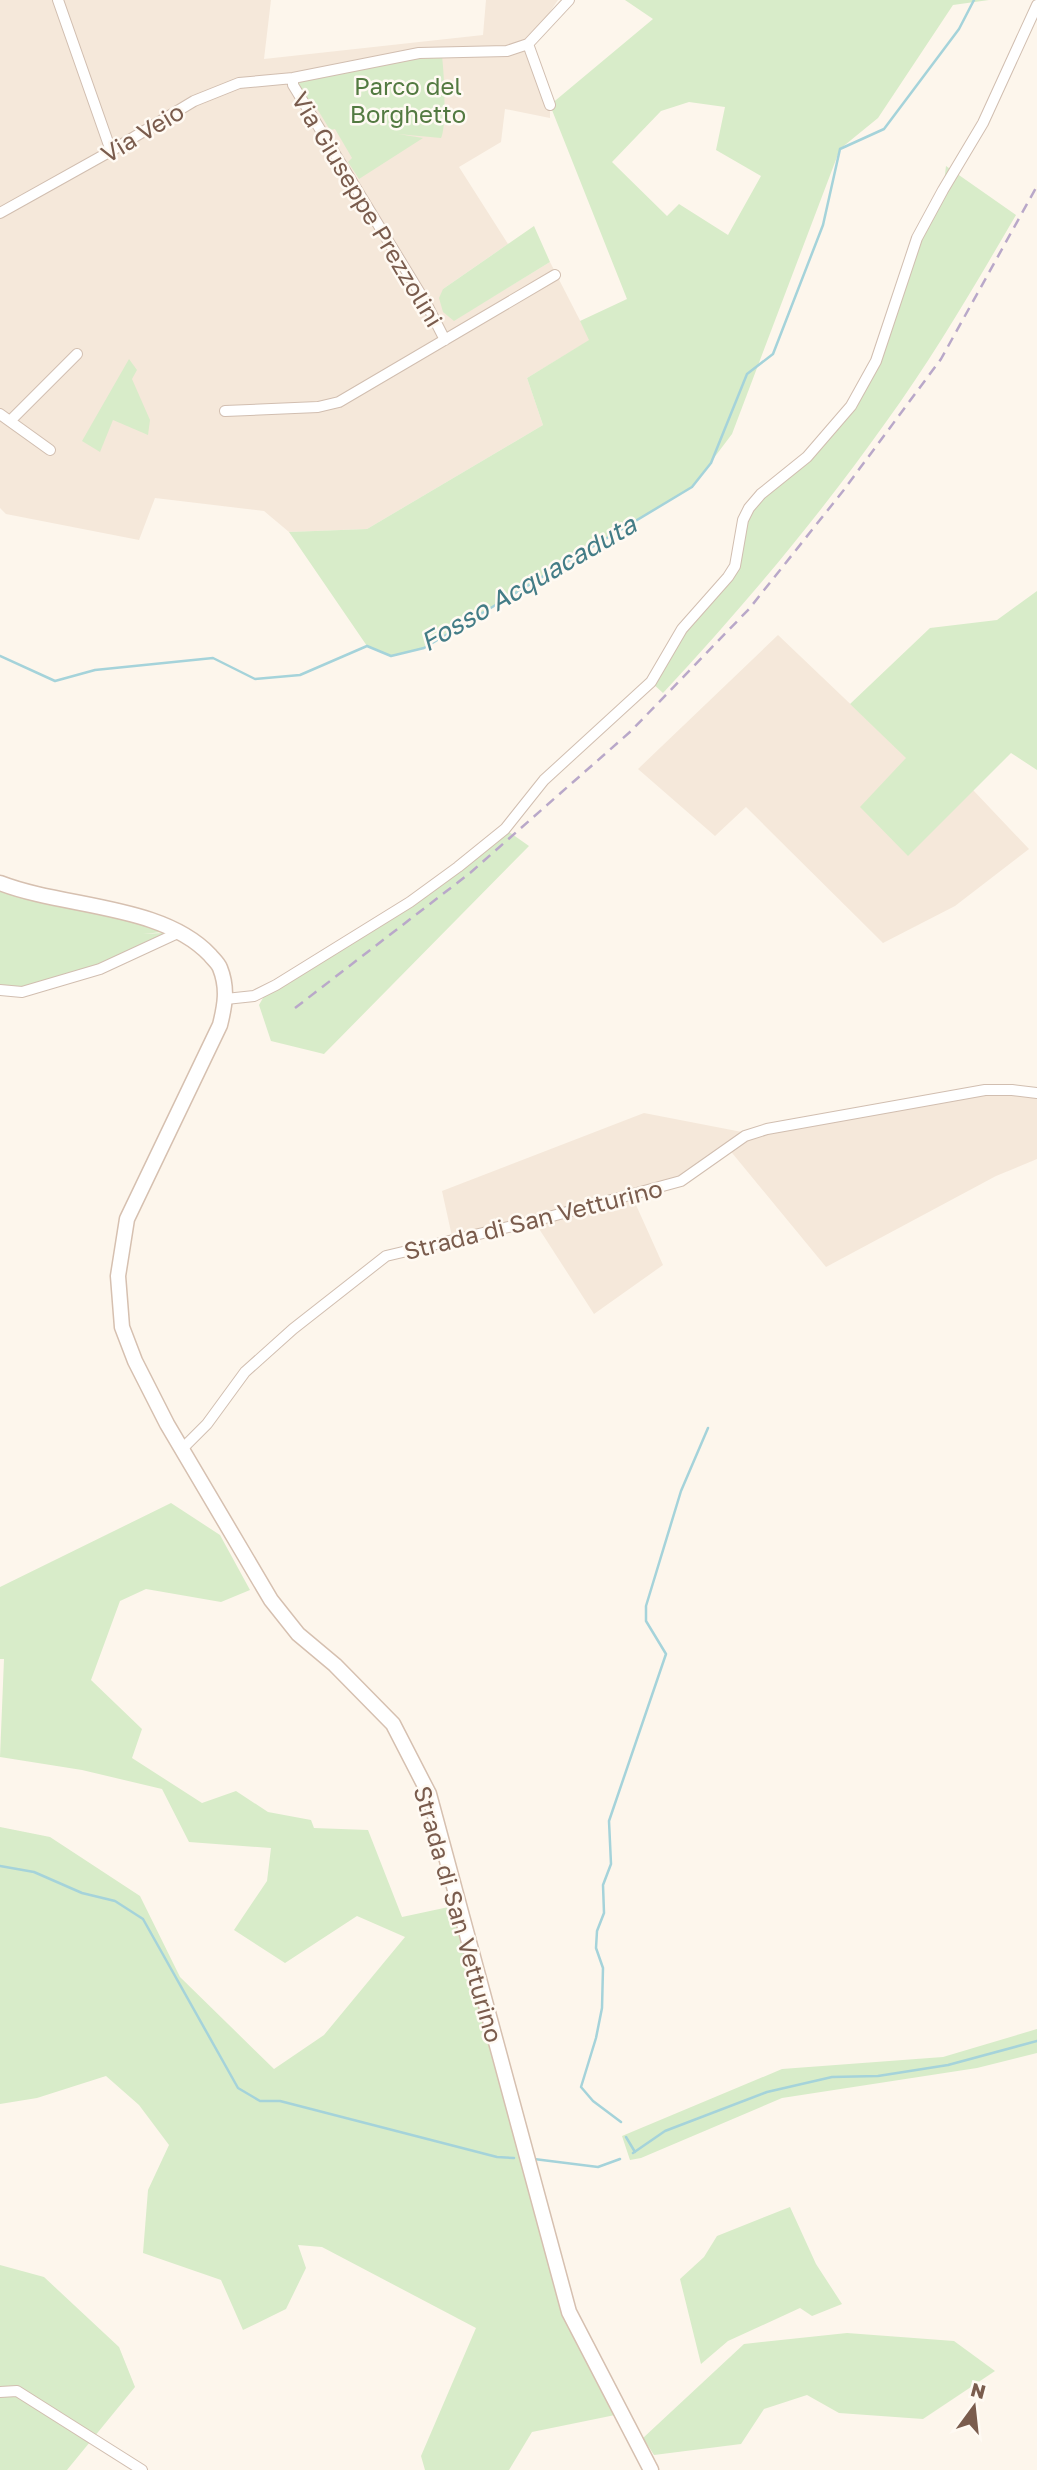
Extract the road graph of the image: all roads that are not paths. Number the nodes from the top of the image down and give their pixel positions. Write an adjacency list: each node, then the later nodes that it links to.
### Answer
1 (58, 0): 7 (street)
2 (569, 0): 4 (street)
3 (1037, 5): 19 (street)
4 (528, 44): 5 (street, Via Veio); 6 (street)
5 (293, 78): 7 (street, Via Veio); 10 (street, Via Giuseppe Prezzolini)
6 (550, 105)
7 (111, 151): 8 (street, Via Veio)
8 (0, 213)
9 (555, 275): 10 (street, Via Giuseppe Prezzolini)
10 (445, 340): 12 (street, Via Giuseppe Prezzolini)
11 (78, 354): 14 (street)
12 (225, 411)
13 (0, 414): 14 (street)
14 (9, 421): 15 (street)
15 (50, 450)
16 (0, 883): 17 (street)
17 (181, 932): 18 (street); 19 (street)
18 (0, 990)
19 (226, 999): 21 (street)
20 (1037, 1093): 21 (street, Strada di San Vetturino)
21 (181, 1450): 24 (street, Strada di San Vetturino)
22 (0, 2392): 23 (street)
23 (142, 2470)
24 (651, 2470)

